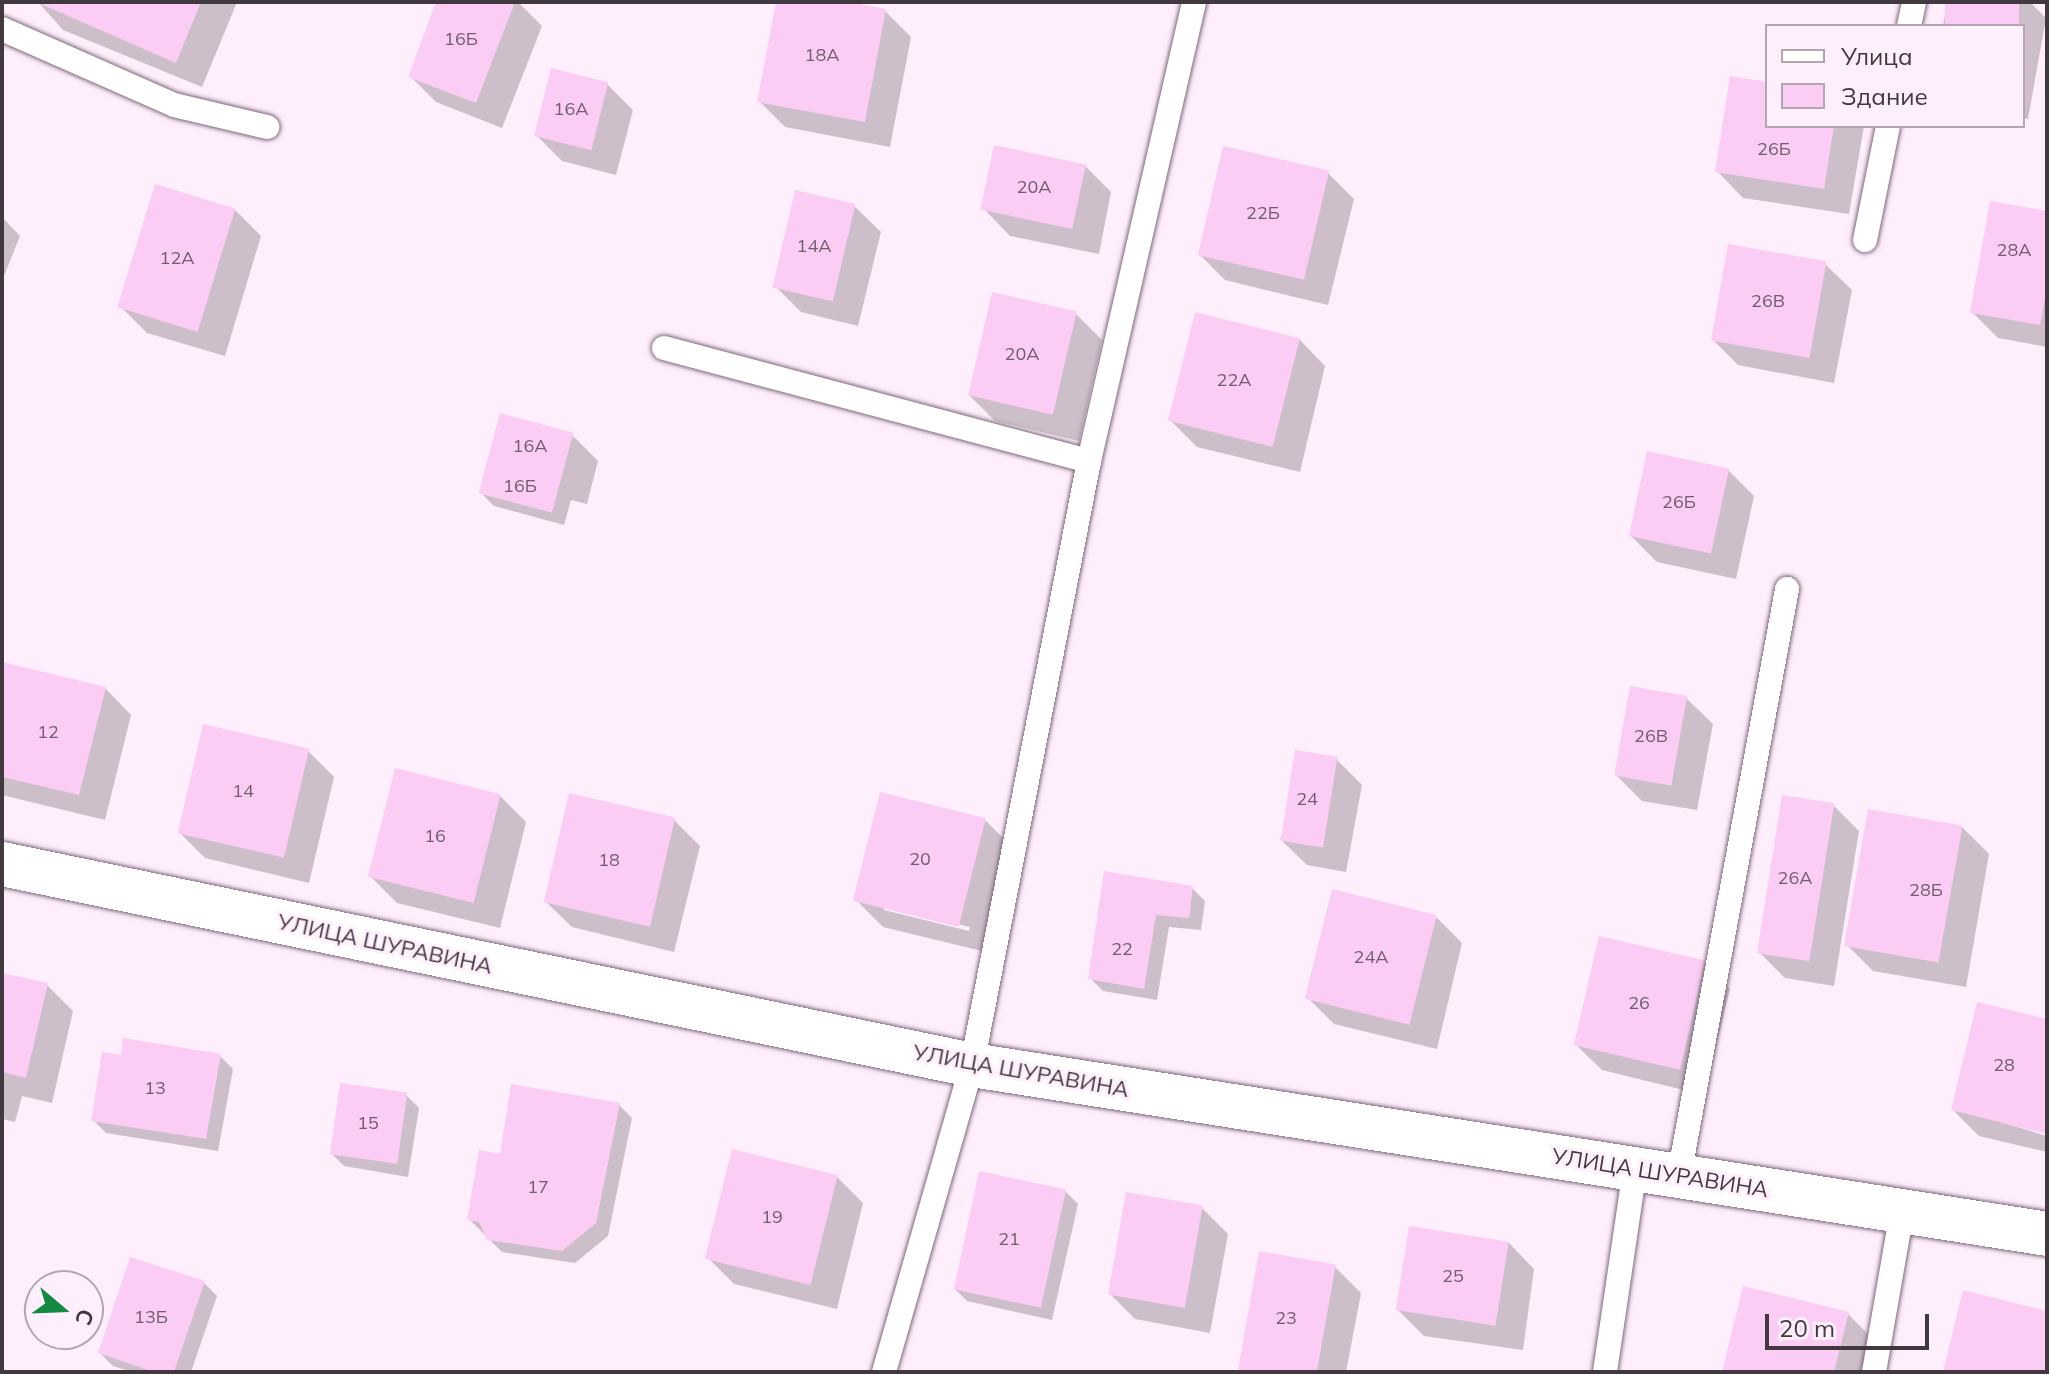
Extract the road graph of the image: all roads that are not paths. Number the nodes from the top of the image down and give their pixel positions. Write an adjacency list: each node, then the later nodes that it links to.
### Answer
1 (1194, 2): 9 (lane)
2 (1914, 2): 3 (lane)
3 (1909, 24)
4 (2, 29): 5 (lane)
5 (267, 127)
6 (1888, 128): 7 (lane)
7 (1865, 240)
8 (664, 348): 9 (lane)
9 (1089, 461): 12 (lane)
10 (1787, 589): 14 (lane)
11 (2, 864): 12 (street, УЛИЦА ШУРАВИНА)
12 (972, 1065): 13 (street, УЛИЦА ШУРАВИНА); 17 (lane)
13 (1635, 1169): 14 (street, УЛИЦА ШУРАВИНА); 18 (lane)
14 (1679, 1176): 15 (street, УЛИЦА ШУРАВИНА)
15 (1902, 1211): 16 (street, УЛИЦА ШУРАВИНА); 19 (lane)
16 (2047, 1234)
17 (884, 1372)
18 (1605, 1372)
19 (1874, 1372)

